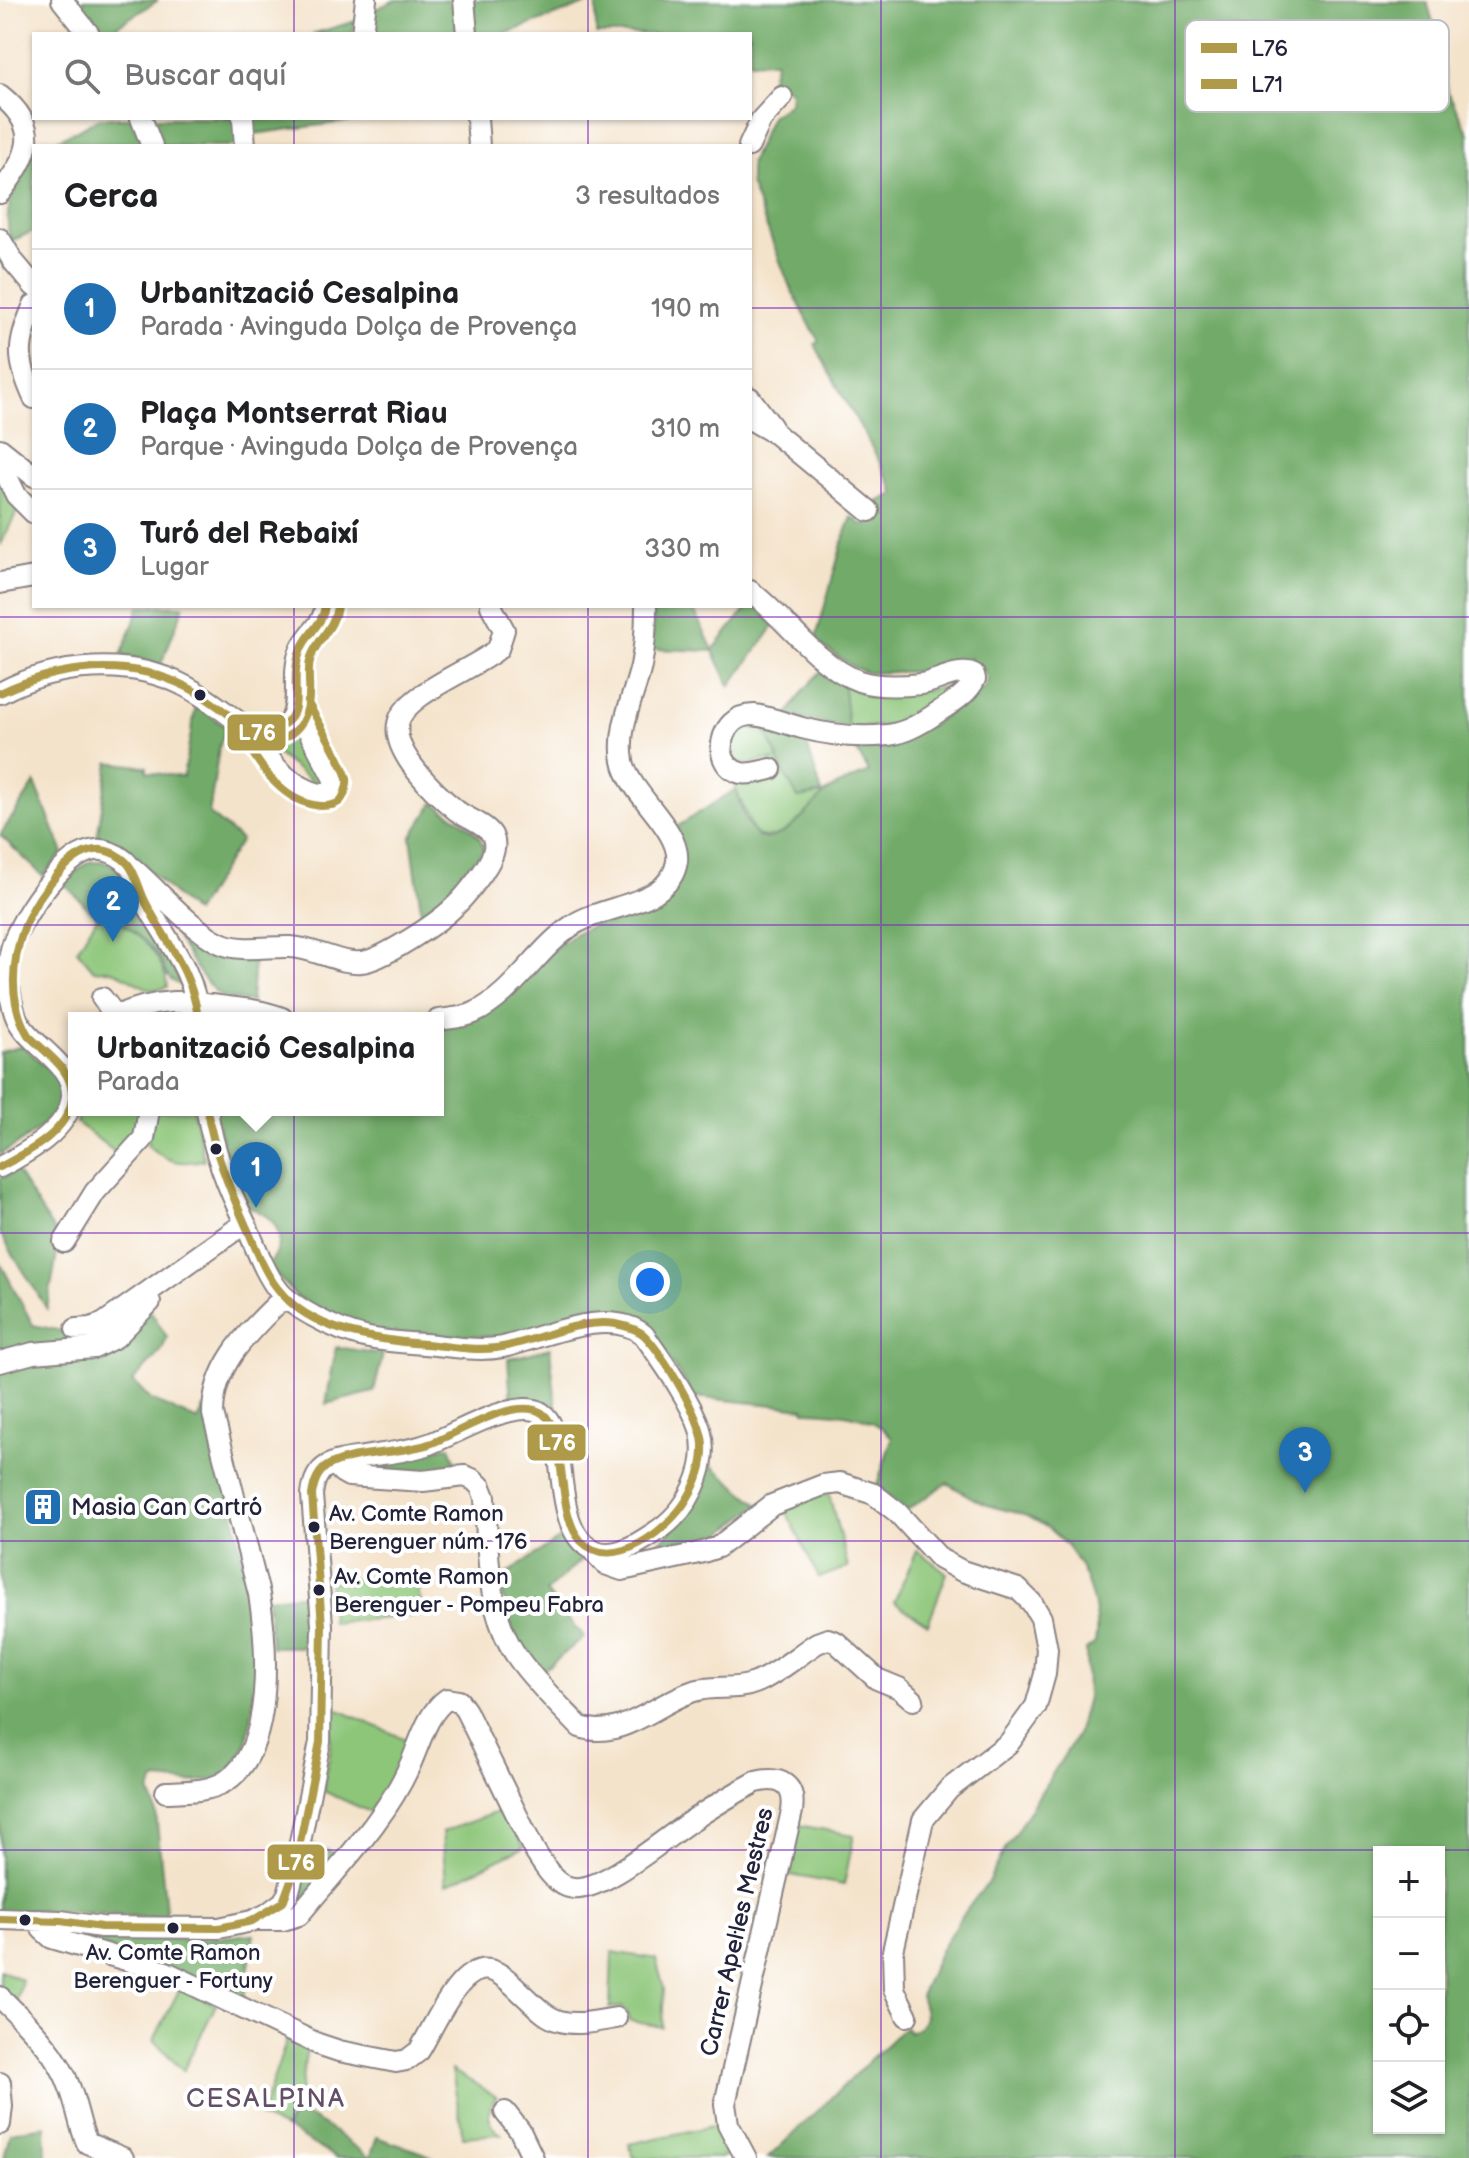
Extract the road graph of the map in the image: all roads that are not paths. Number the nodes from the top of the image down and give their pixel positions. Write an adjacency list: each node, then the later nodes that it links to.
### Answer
1 (62, 0): 4 (street)
2 (366, 0): 5 (street)
3 (464, 0): 6 (street)
4 (87, 32)
5 (362, 32)
6 (467, 32)
7 (0, 95): 16 (street)
8 (782, 97): 15 (street)
9 (142, 120): 12 (street)
10 (243, 120): 13 (street)
11 (477, 120): 14 (street)
12 (151, 144)
13 (245, 144)
14 (479, 144)
15 (750, 144)
16 (0, 193)
17 (0, 239): 18 (street)
18 (32, 284)
19 (32, 310): 20 (street)
20 (32, 393)
21 (752, 401): 23 (street)
22 (752, 420): 23 (street)
23 (776, 434): 28 (street)
24 (0, 449): 26 (street)
25 (0, 462): 27 (street)
26 (32, 474)
27 (32, 511)
28 (869, 511)
29 (32, 577): 30 (street)
30 (0, 583)
31 (752, 592): 38 (street)
32 (325, 608): 36 (street)
33 (492, 608): 39 (street)
34 (646, 608): 45 (street)
35 (0, 693): 37 (street)
36 (296, 707): 37 (street); 37 (street)
37 (254, 733)
38 (771, 769)
39 (131, 867): 41 (street); 46 (street)
40 (102, 998): 42 (street)
41 (198, 1010): 43 (street); 44 (street)
42 (112, 1012)
43 (131, 1012)
44 (244, 1012)
45 (444, 1019)
46 (68, 1078)
47 (68, 1110): 50 (street)
48 (148, 1116): 52 (street)
49 (208, 1116): 51 (street)
50 (0, 1167)
51 (245, 1223): 53 (street); 54 (street)
52 (64, 1242)
53 (164, 1283): 55 (street); 56 (street)
54 (284, 1297): 58 (street); 60 (street)
55 (76, 1329)
56 (0, 1362)
57 (334, 1463): 58 (street); 59 (street); 63 (street)
58 (591, 1549): 65 (street)
59 (913, 1700)
60 (166, 1792)
61 (0, 1919): 62 (street)
62 (40, 1920): 63 (street); 66 (street)
63 (252, 1921): 72 (street, Carrer Apel·les Mestres)
64 (0, 1997): 70 (street)
65 (907, 2016)
66 (616, 2018)
67 (0, 2083): 69 (street)
68 (505, 2112): 71 (street)
69 (0, 2124)
70 (123, 2158)
71 (533, 2158)
72 (746, 2158)

